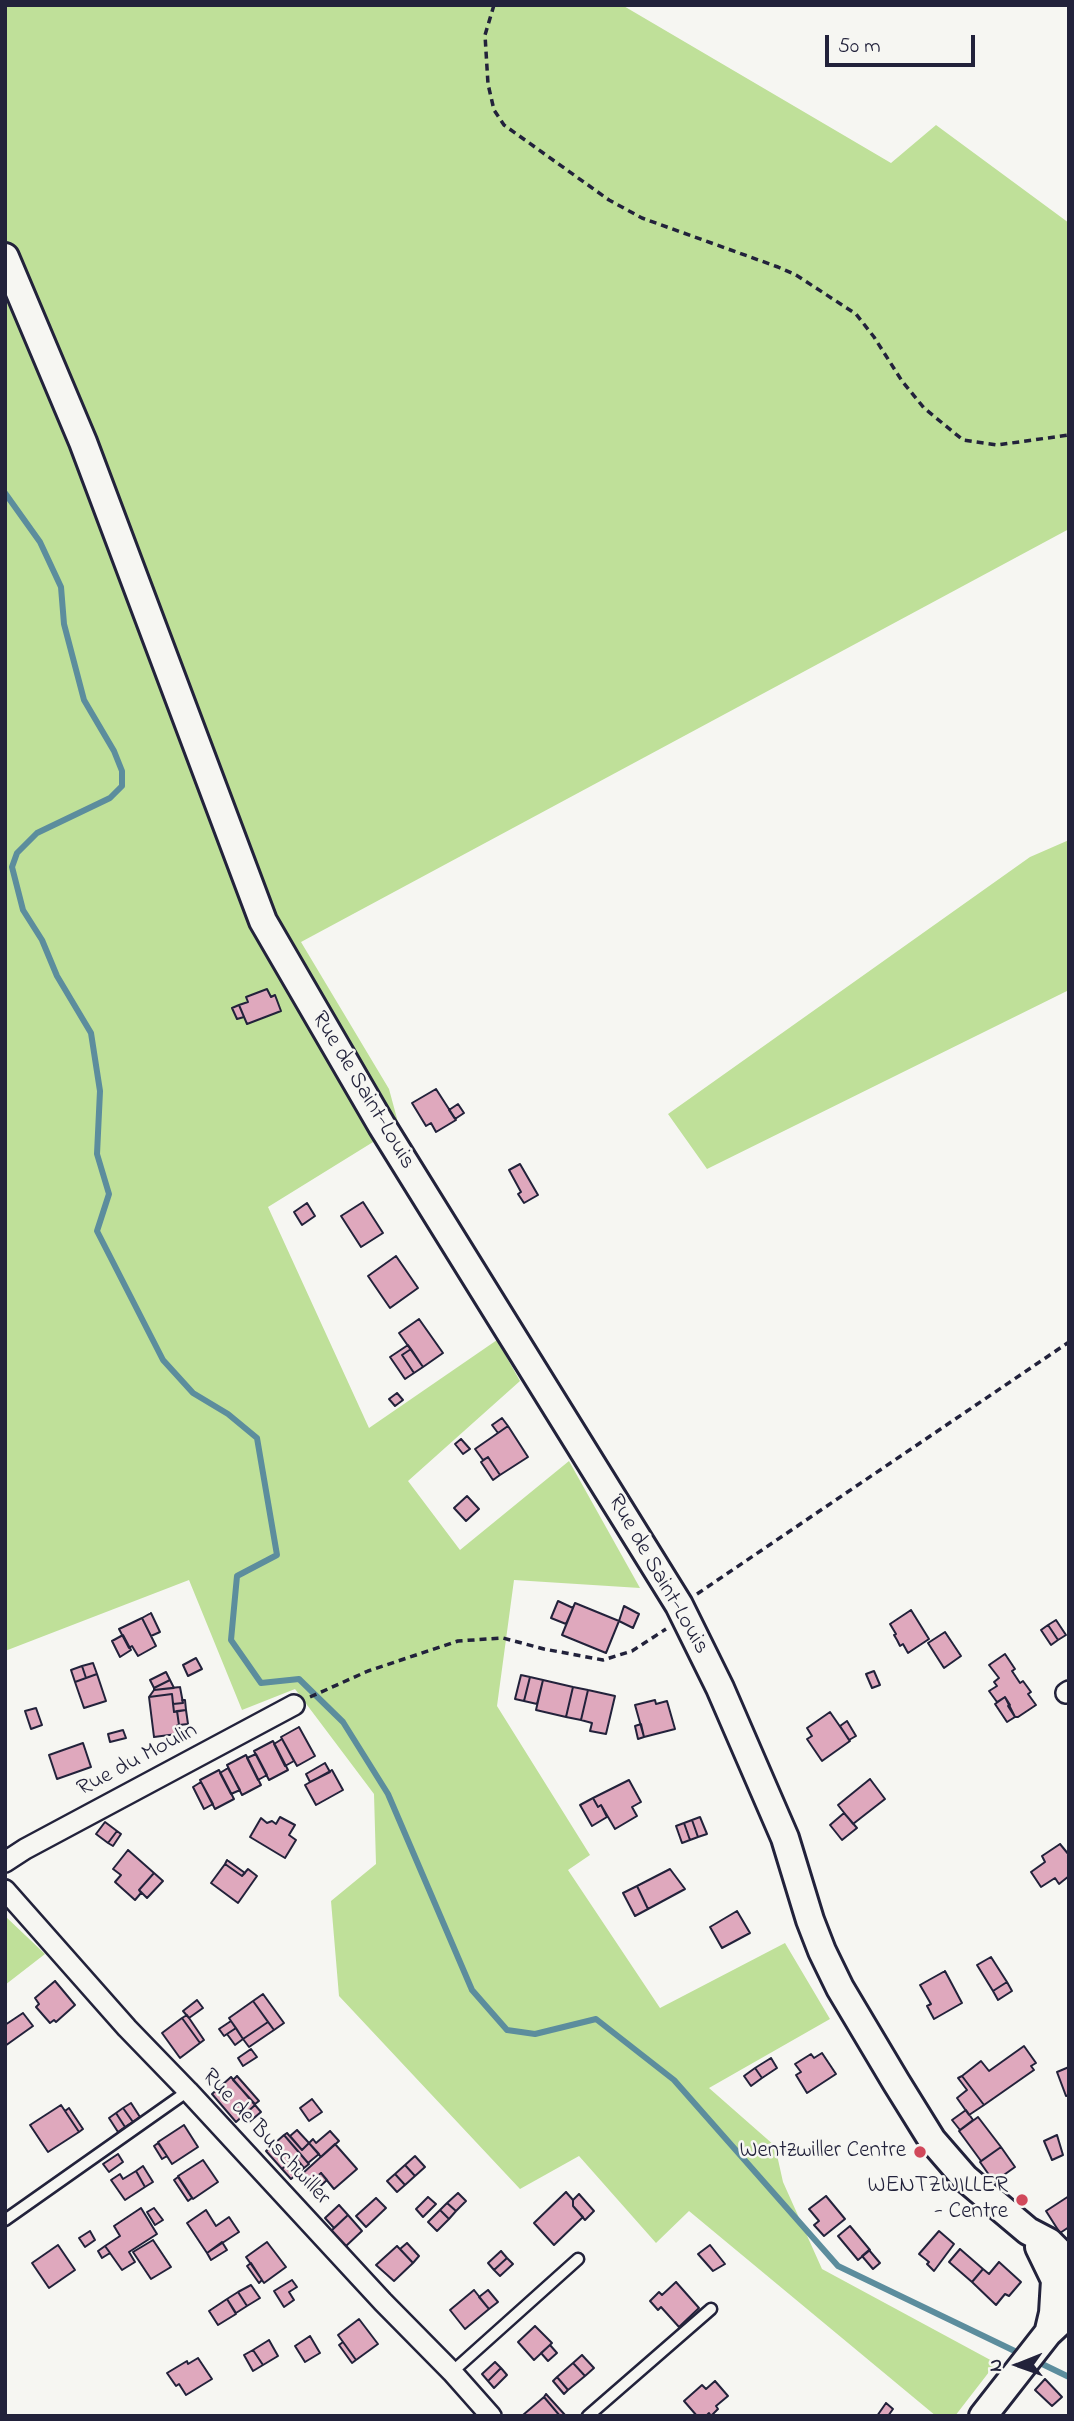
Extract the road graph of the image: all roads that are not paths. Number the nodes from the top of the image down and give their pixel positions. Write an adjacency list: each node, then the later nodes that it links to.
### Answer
1 (5, 257): 8 (street, Rue de Saint-Louis)
2 (299, 1703): 3 (street, Rue du Moulin)
3 (5, 1862)
4 (5, 1891): 5 (street, Rue de Buschwiller)
5 (188, 2091): 6 (lane); 12 (street, Rue de Buschwiller)
6 (5, 2220)
7 (578, 2259): 12 (lane)
8 (1064, 2275): 11 (street)
9 (711, 2309): 14 (lane)
10 (1069, 2309): 11 (street)
11 (1044, 2338): 15 (street)
12 (452, 2372): 13 (street, Rue de Buschwiller)
13 (491, 2416)
14 (588, 2416)
15 (983, 2416)

